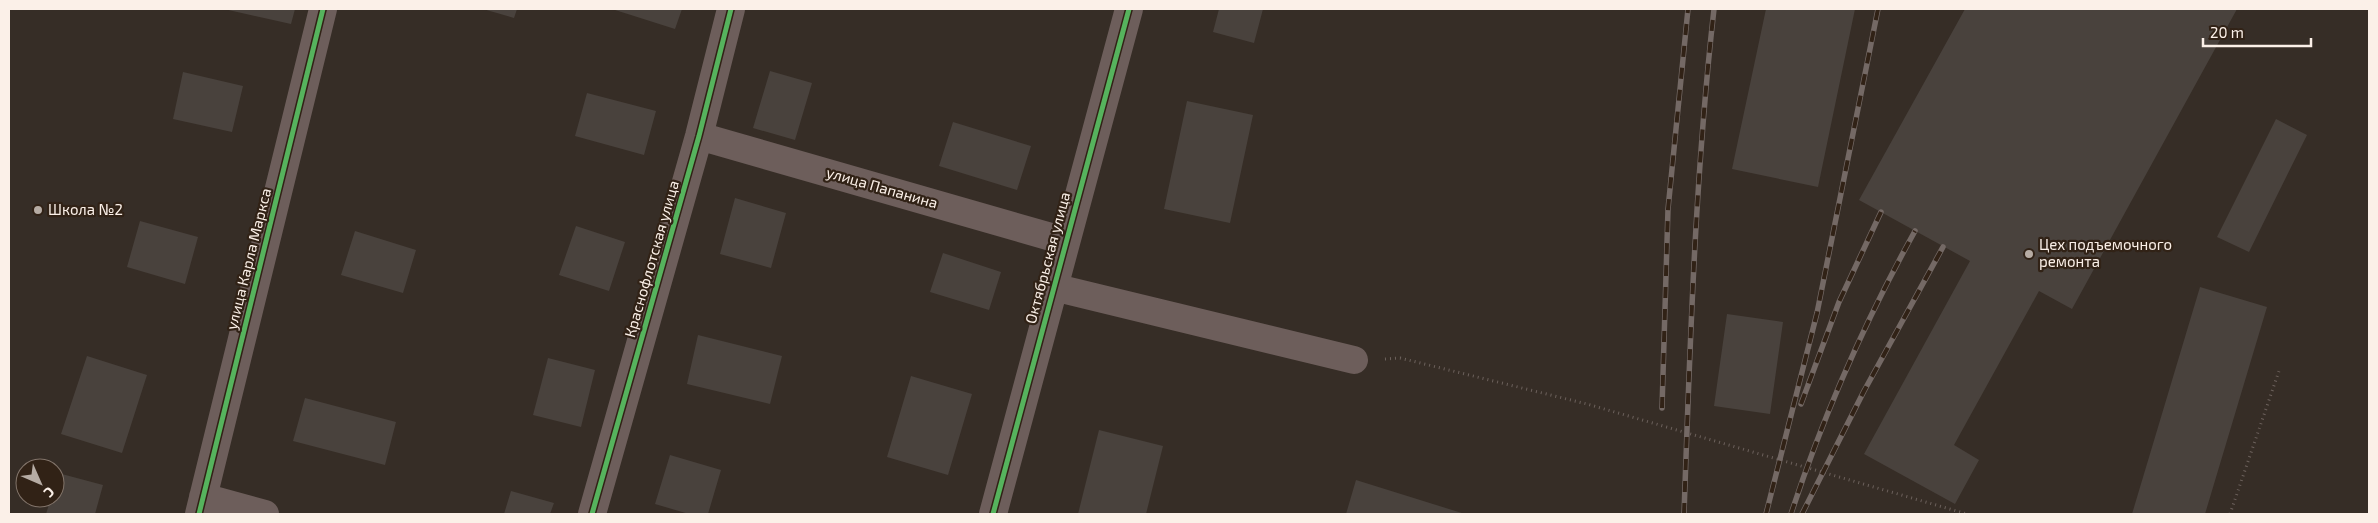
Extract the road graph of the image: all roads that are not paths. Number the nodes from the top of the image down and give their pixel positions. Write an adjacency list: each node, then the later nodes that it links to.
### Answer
1 (323, 9): 8 (street, улица Карла Маркса)
2 (731, 9): 4 (street, Краснофлотская улица)
3 (1129, 9): 5 (street, Октябрьская улица)
4 (700, 136): 5 (street, улица Папанина); 10 (street, Краснофлотская улица)
5 (1065, 241): 6 (street, Октябрьская улица)
6 (1053, 287): 7 (street); 11 (street, Октябрьская улица)
7 (1354, 360)
8 (201, 506): 9 (street)
9 (265, 514)
10 (592, 514)
11 (992, 514)

